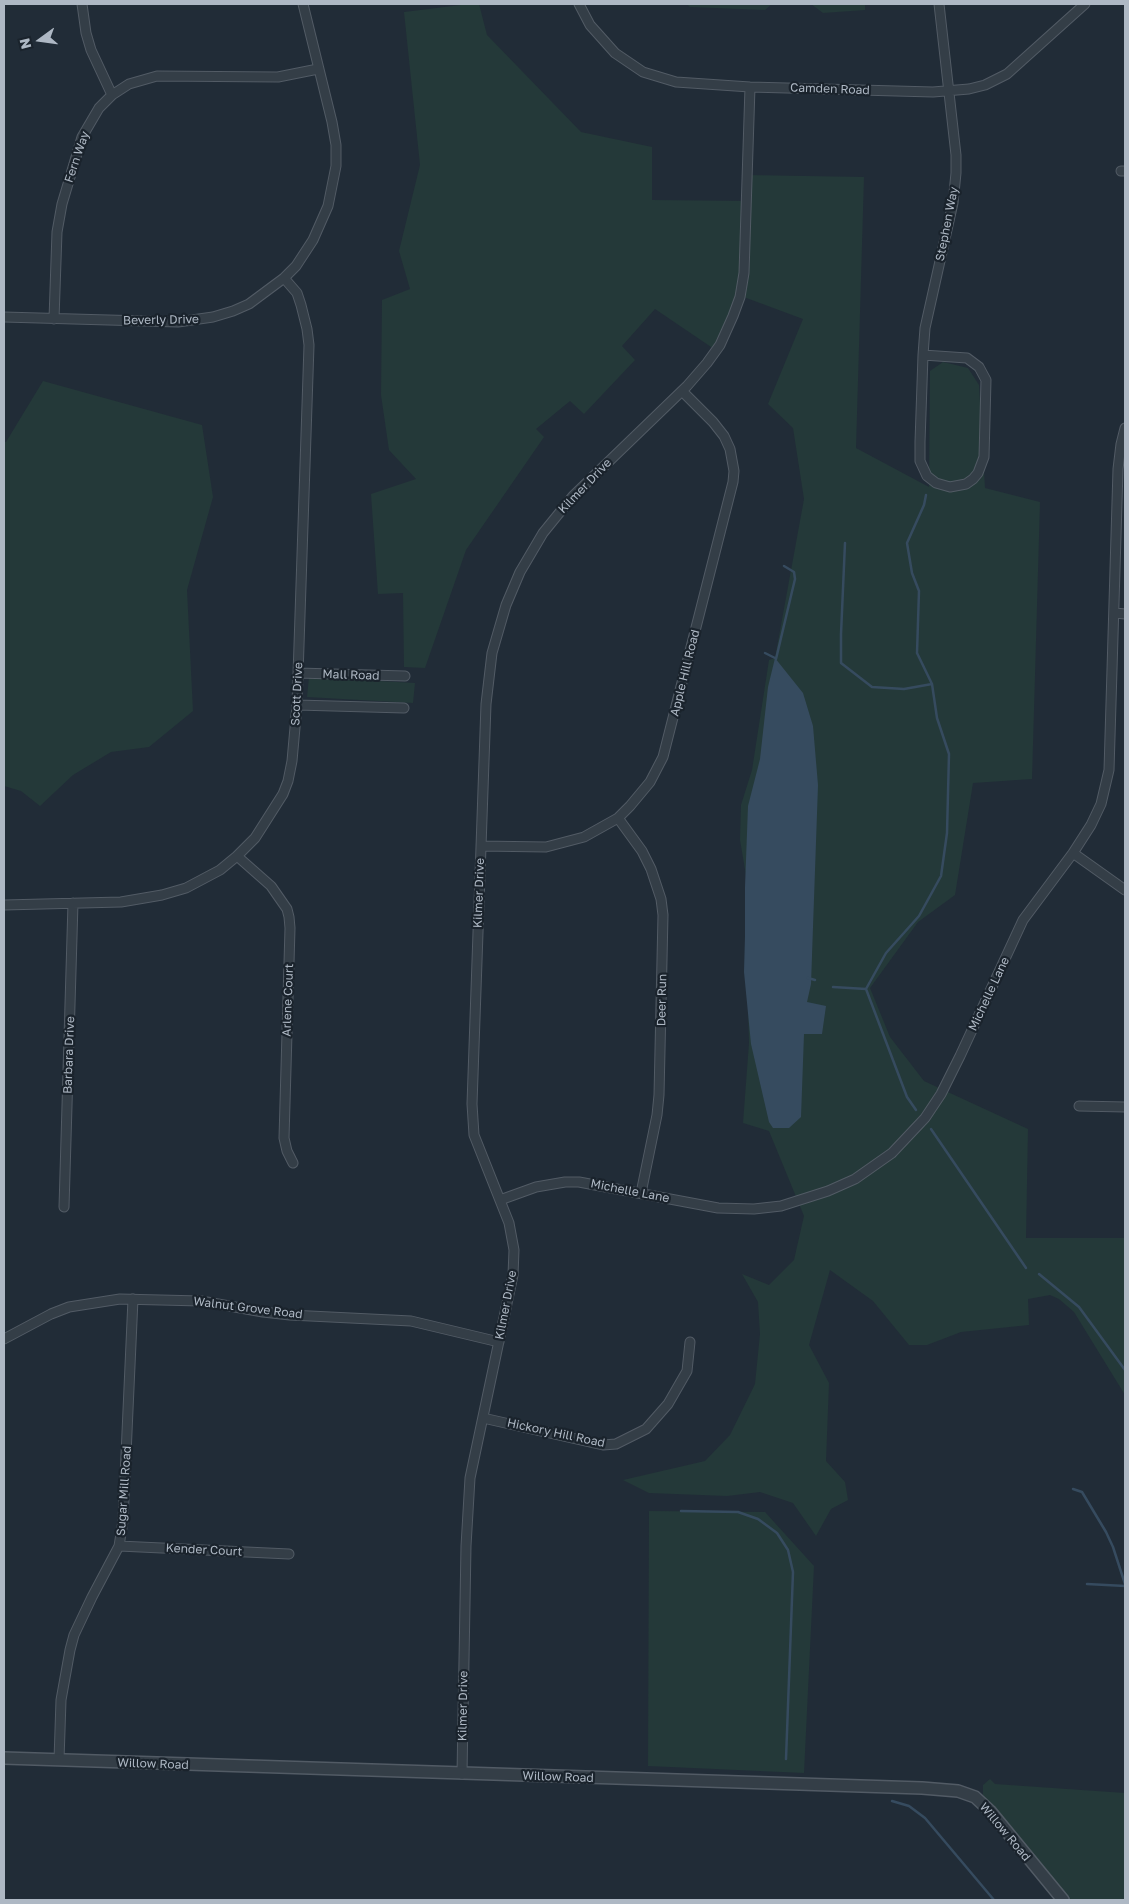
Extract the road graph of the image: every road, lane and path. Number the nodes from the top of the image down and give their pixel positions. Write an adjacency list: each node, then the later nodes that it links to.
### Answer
1 (82, 4): 9 (street)
2 (303, 4): 6 (street, Beverly Drive)
3 (578, 4): 7 (street, Camden Road)
4 (939, 4): 8 (street, Stephen Way)
5 (1085, 4): 8 (street, Camden Road)
6 (318, 69): 9 (street, Fern Way); 10 (street, Beverly Drive)
7 (750, 87): 8 (street, Camden Road); 14 (street, Kilmer Drive)
8 (949, 91): 13 (street, Stephen Way)
9 (112, 95): 12 (street, Fern Way)
10 (284, 278): 12 (street, Beverly Drive); 18 (street, Scott Drive)
11 (4, 318): 12 (street, Beverly Drive)
12 (54, 319)
13 (923, 354): 13 (street, Stephen Way)
14 (682, 391): 22 (street, Apple Hill Road); 23 (street, Kilmer Drive)
15 (1125, 428): 16 (street, Michelle Lane)
16 (1115, 613): 17 (street); 24 (street, Michelle Lane)
17 (1125, 614)
18 (298, 673): 19 (street, Mall Road); 20 (street, Scott Drive)
19 (405, 676)
20 (297, 705): 21 (street); 25 (street, Scott Drive)
21 (404, 708)
22 (618, 818): 23 (street, Apple Hill Road); 32 (street, Deer Run)
23 (481, 846): 33 (street, Kilmer Drive)
24 (1072, 853): 26 (street); 32 (street, Michelle Lane)
25 (237, 856): 27 (street, Scott Drive); 31 (street, Arlene Court)
26 (1125, 890)
27 (73, 903): 28 (street, Scott Drive); 34 (street, Barbara Drive)
28 (4, 904)
29 (1079, 1106): 30 (street)
30 (1125, 1107)
31 (293, 1163)
32 (641, 1193): 33 (street, Michelle Lane)
33 (500, 1200): 37 (street, Kilmer Drive)
34 (64, 1207)
35 (133, 1299): 36 (street, Walnut Grove Road); 37 (street, Walnut Grove Road); 40 (street, Sugar Mill Road)
36 (4, 1338)
37 (499, 1342): 39 (street, Kilmer Drive)
38 (690, 1342): 39 (street, Hickory Hill Road)
39 (483, 1418): 44 (street, Kilmer Drive)
40 (119, 1546): 41 (street, Kender Court); 43 (street, Sugar Mill Road)
41 (289, 1554)
42 (4, 1758): 43 (street, Willow Road)
43 (59, 1760): 44 (street, Willow Road)
44 (462, 1774): 45 (street, Willow Road)
45 (1063, 1900)

